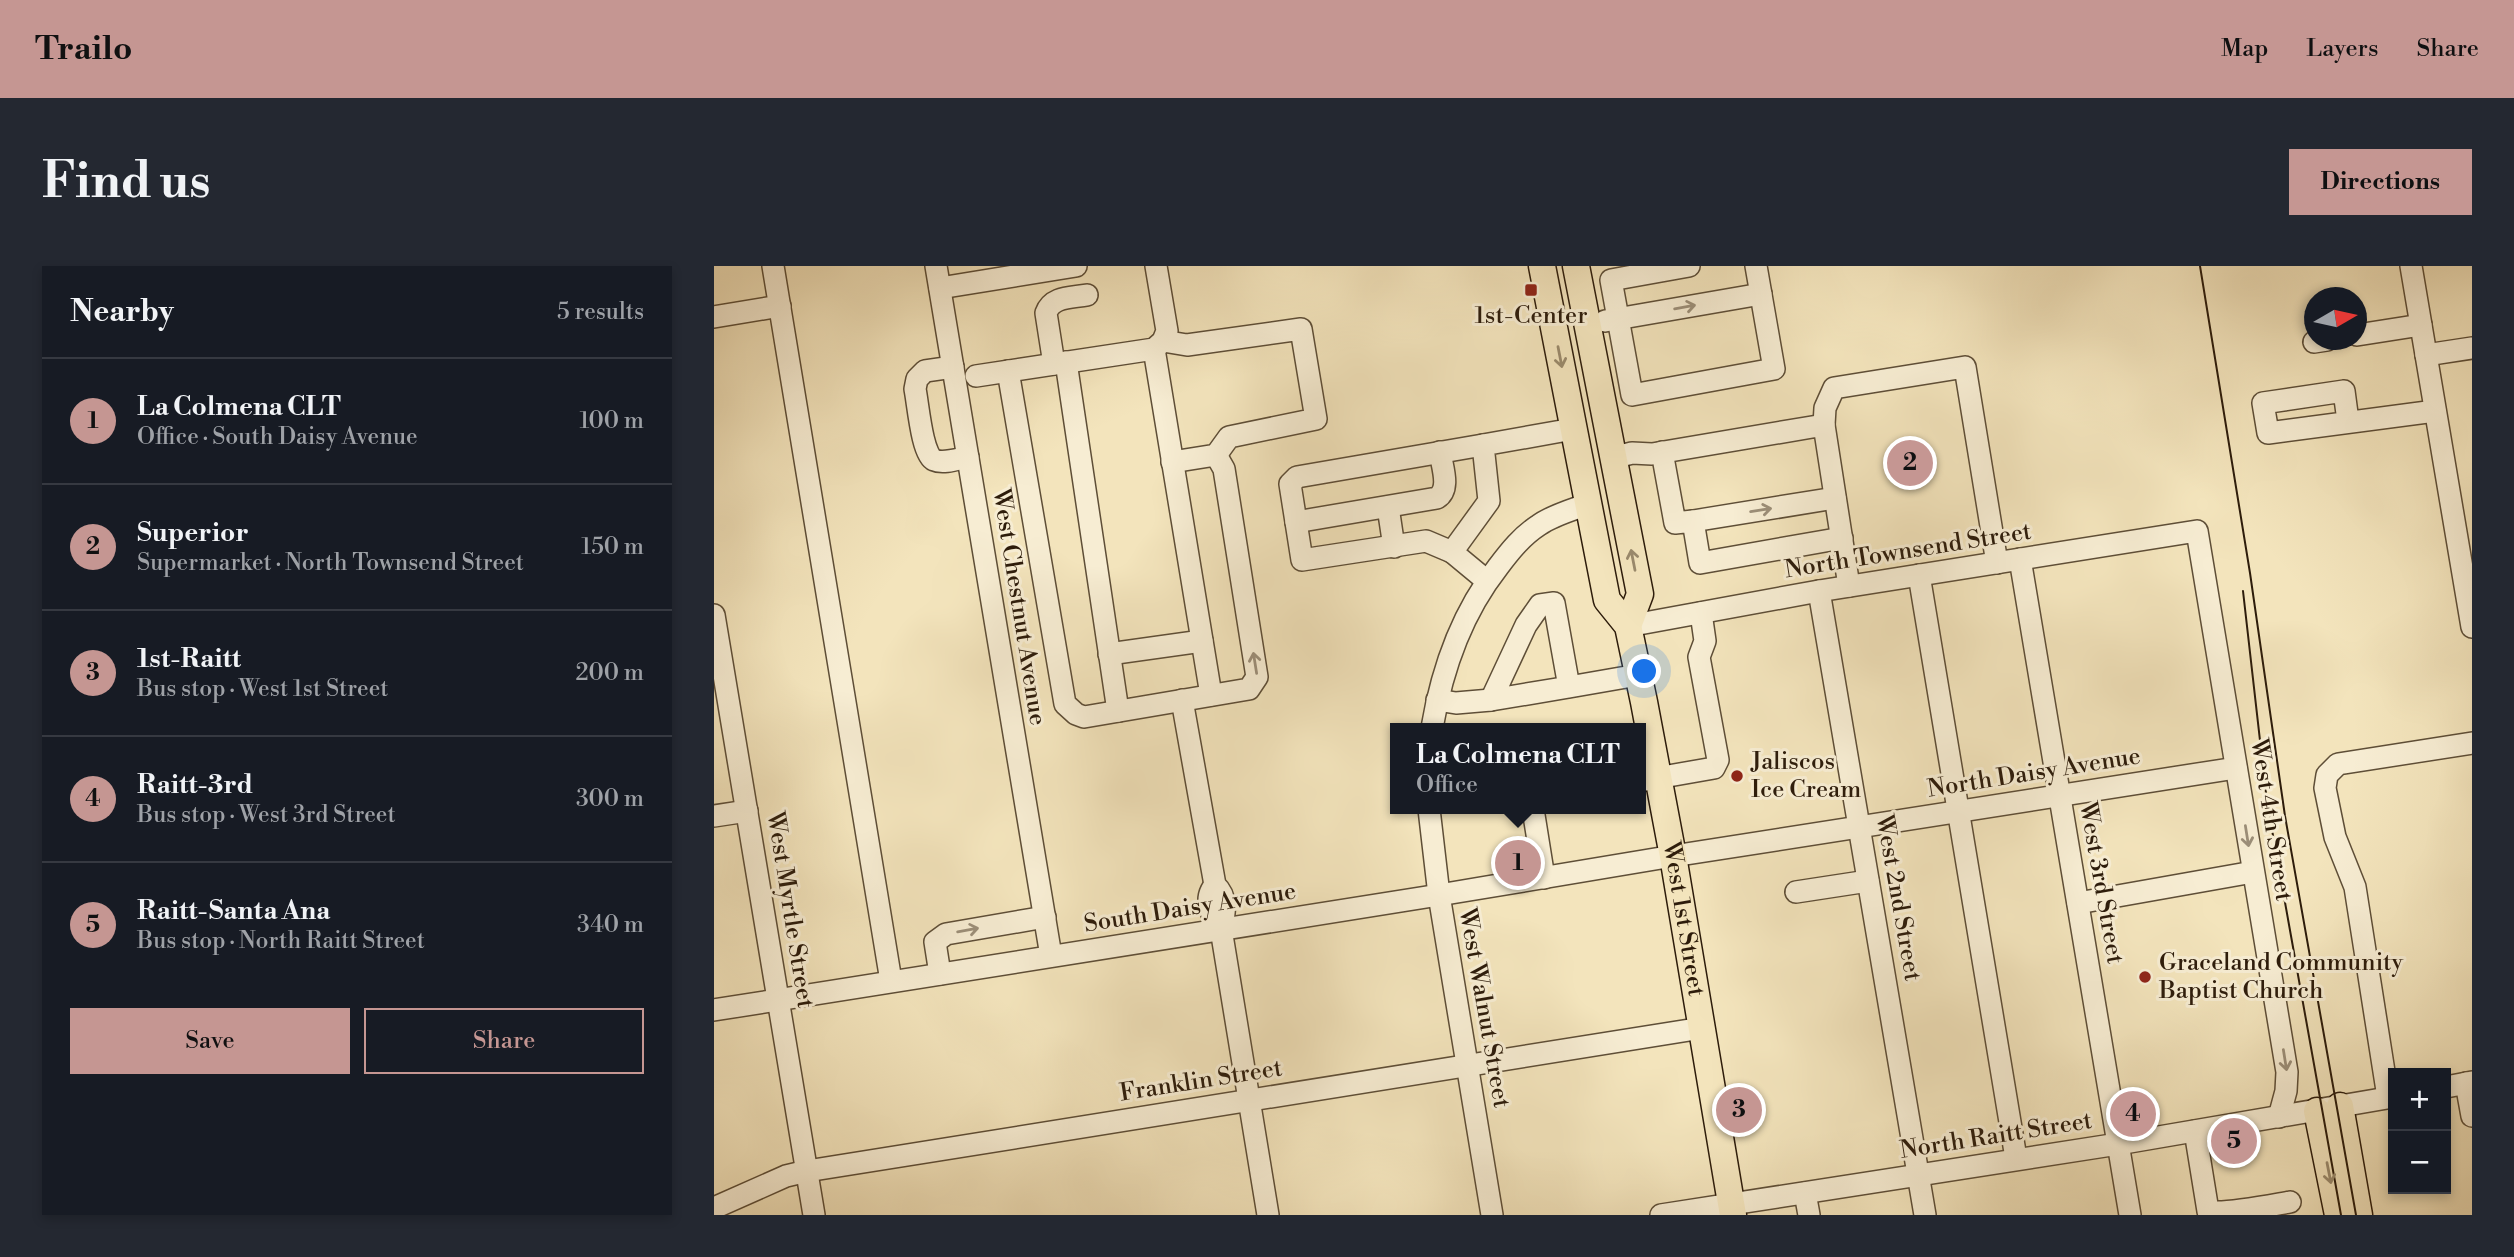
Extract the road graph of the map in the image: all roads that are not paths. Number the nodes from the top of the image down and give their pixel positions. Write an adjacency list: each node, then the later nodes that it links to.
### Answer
1 (773, 266): 13 (street)
2 (936, 266): 10 (street, West Chestnut Avenue)
3 (1076, 266): 10 (street)
4 (1156, 266): 19 (street)
5 (1542, 266): 29 (main road, West 1st Street, one-way to 29)
6 (1576, 266): 16 (main road)
7 (1689, 266): 15 (street)
8 (1756, 266): 12 (street)
9 (2411, 266): 17 (street)
10 (940, 288): 23 (street, West Chestnut Avenue)
11 (1087, 295): 22 (street)
12 (1761, 295): 15 (street, one-way to 12); 15 (street)
13 (779, 306): 14 (street); 90 (street)
14 (714, 317)
15 (1618, 319): 16 (street)
16 (1586, 325): 35 (main road)
17 (2421, 325): 18 (street); 21 (street)
18 (2367, 333)
19 (1159, 345): 22 (street); 33 (street); 36 (street)
20 (2472, 348): 21 (street)
21 (2426, 355): 26 (street)
22 (1060, 363): 24 (street); 58 (street)
23 (953, 367): 34 (street, West Chestnut Avenue); 34 (street)
24 (1009, 371): 25 (street); 65 (street)
25 (976, 376)
26 (2435, 411): 27 (street); 43 (street)
27 (2348, 421)
28 (1824, 425): 32 (street); 37 (street); 48 (street)
29 (1573, 429): 30 (street); 38 (main road, West 1st Street)
30 (1483, 445): 31 (street); 46 (street)
31 (1440, 452): 39 (street); 41 (street)
32 (1662, 452): 35 (street); 40 (street)
33 (1216, 455): 36 (street); 61 (street, one-way to 33)
34 (968, 457): 86 (street, West Chestnut Avenue)
35 (1612, 458): 56 (main road, one-way to 35)
36 (1172, 462): 57 (street)
37 (1835, 498): 40 (street, one-way to 37); 44 (street)
38 (1588, 504): 50 (street); 56 (main road, West 1st Street)
39 (1388, 507): 41 (street); 45 (street)
40 (1693, 521): 44 (street)
41 (1296, 523): 45 (street)
42 (2197, 531): 47 (street, North Townsend Street); 70 (street, West 4th Street)
43 (2464, 534): 55 (street)
44 (1842, 538): 51 (street)
45 (1394, 547): 46 (street)
46 (1452, 552): 50 (street)
47 (2020, 559): 48 (street, North Townsend Street); 72 (street, West 3rd Street)
48 (1997, 562): 49 (street, North Townsend Street)
49 (1919, 575): 51 (street, North Townsend Street); 74 (street)
50 (1487, 581): 63 (street)
51 (1849, 586): 52 (street, North Townsend Street)
52 (1819, 591): 53 (street, North Townsend Street); 78 (street, West 2nd Street)
53 (1701, 612): 56 (street, North Townsend Street); 71 (street)
54 (714, 619): 73 (street, West Myrtle Street)
55 (2471, 619)
56 (1628, 626): 59 (main road, West 1st Street)
57 (1202, 641): 58 (street); 61 (street)
58 (1109, 654): 65 (street)
59 (1638, 676): 60 (street); 67 (main road, West 1st Street)
60 (1570, 687): 64 (street); 64 (street)
61 (1211, 695): 62 (street)
62 (1182, 700): 65 (street); 87 (street)
63 (1437, 700): 64 (street); 66 (street)
64 (1491, 700)
65 (1118, 711)
66 (1433, 723)
67 (1643, 723)
68 (2472, 743): 95 (street)
69 (1646, 745): 71 (main road, West 1st Street)
70 (2236, 768): 72 (street, North Daisy Avenue); 80 (street, West 4th Street, one-way to 80)
71 (1650, 780): 79 (main road, West 1st Street)
72 (2059, 796): 74 (street, North Daisy Avenue); 85 (street, West 3rd Street)
73 (747, 811): 77 (street); 91 (street, West Myrtle Street)
74 (1959, 811): 78 (street, North Daisy Avenue); 104 (street)
75 (1430, 814): 84 (street, West Walnut Street)
76 (1534, 814): 81 (street)
77 (714, 816)
78 (1859, 827): 79 (street, North Daisy Avenue); 82 (street, West 2nd Street)
79 (1673, 856): 81 (street, South Daisy Avenue); 93 (main road, West 1st Street)
80 (2253, 872): 85 (street); 101 (street, West 4th Street, one-way to 101)
81 (1544, 878): 84 (street, South Daisy Avenue)
82 (1868, 881): 83 (street); 106 (street, West 2nd Street)
83 (1796, 892)
84 (1439, 895): 87 (street, South Daisy Avenue); 94 (street, West Walnut Street)
85 (2078, 903): 103 (street, West 3rd Street)
86 (1045, 917): 88 (street, West Chestnut Avenue); 89 (street, one-way to 86)
87 (1221, 929): 88 (street, South Daisy Avenue); 98 (street)
88 (1051, 957): 89 (street, South Daisy Avenue)
89 (940, 974): 90 (street, South Daisy Avenue)
90 (891, 981): 91 (street, South Daisy Avenue)
91 (778, 999): 92 (street, South Daisy Avenue); 105 (street, West Myrtle Street)
92 (714, 1010)
93 (1702, 1028): 94 (street, Franklin Street); 110 (main road, West 1st Street)
94 (1467, 1065): 98 (street, Franklin Street); 113 (street, West Walnut Street)
95 (2388, 1080)
96 (2461, 1084): 100 (street)
97 (2388, 1098): 99 (street, North Raitt Street)
98 (1249, 1100): 105 (street, Franklin Street); 112 (street)
99 (2329, 1108): 101 (street, North Raitt Street); 118 (main road, one-way to 118); 119 (main road)
100 (2472, 1116)
101 (2279, 1117): 102 (street, North Raitt Street)
102 (2194, 1132): 103 (street, North Raitt Street); 108 (street)
103 (2118, 1144): 104 (street, North Raitt Street); 117 (street, West 3rd Street)
104 (2016, 1158): 106 (street, North Raitt Street)
105 (807, 1171): 109 (street, Franklin Street); 111 (street, West Myrtle Street)
106 (1919, 1174): 107 (street, North Raitt Street); 116 (street, West 2nd Street)
107 (1805, 1193): 110 (street, North Raitt Street); 115 (street)
108 (2290, 1202)
109 (714, 1208)
110 (1732, 1210): 114 (street, North Raitt Street)
111 (814, 1215)
112 (1268, 1215)
113 (1492, 1215)
114 (1661, 1215)
115 (1809, 1215)
116 (1925, 1215)
117 (2130, 1215)
118 (2338, 1215)
119 (2359, 1215)

